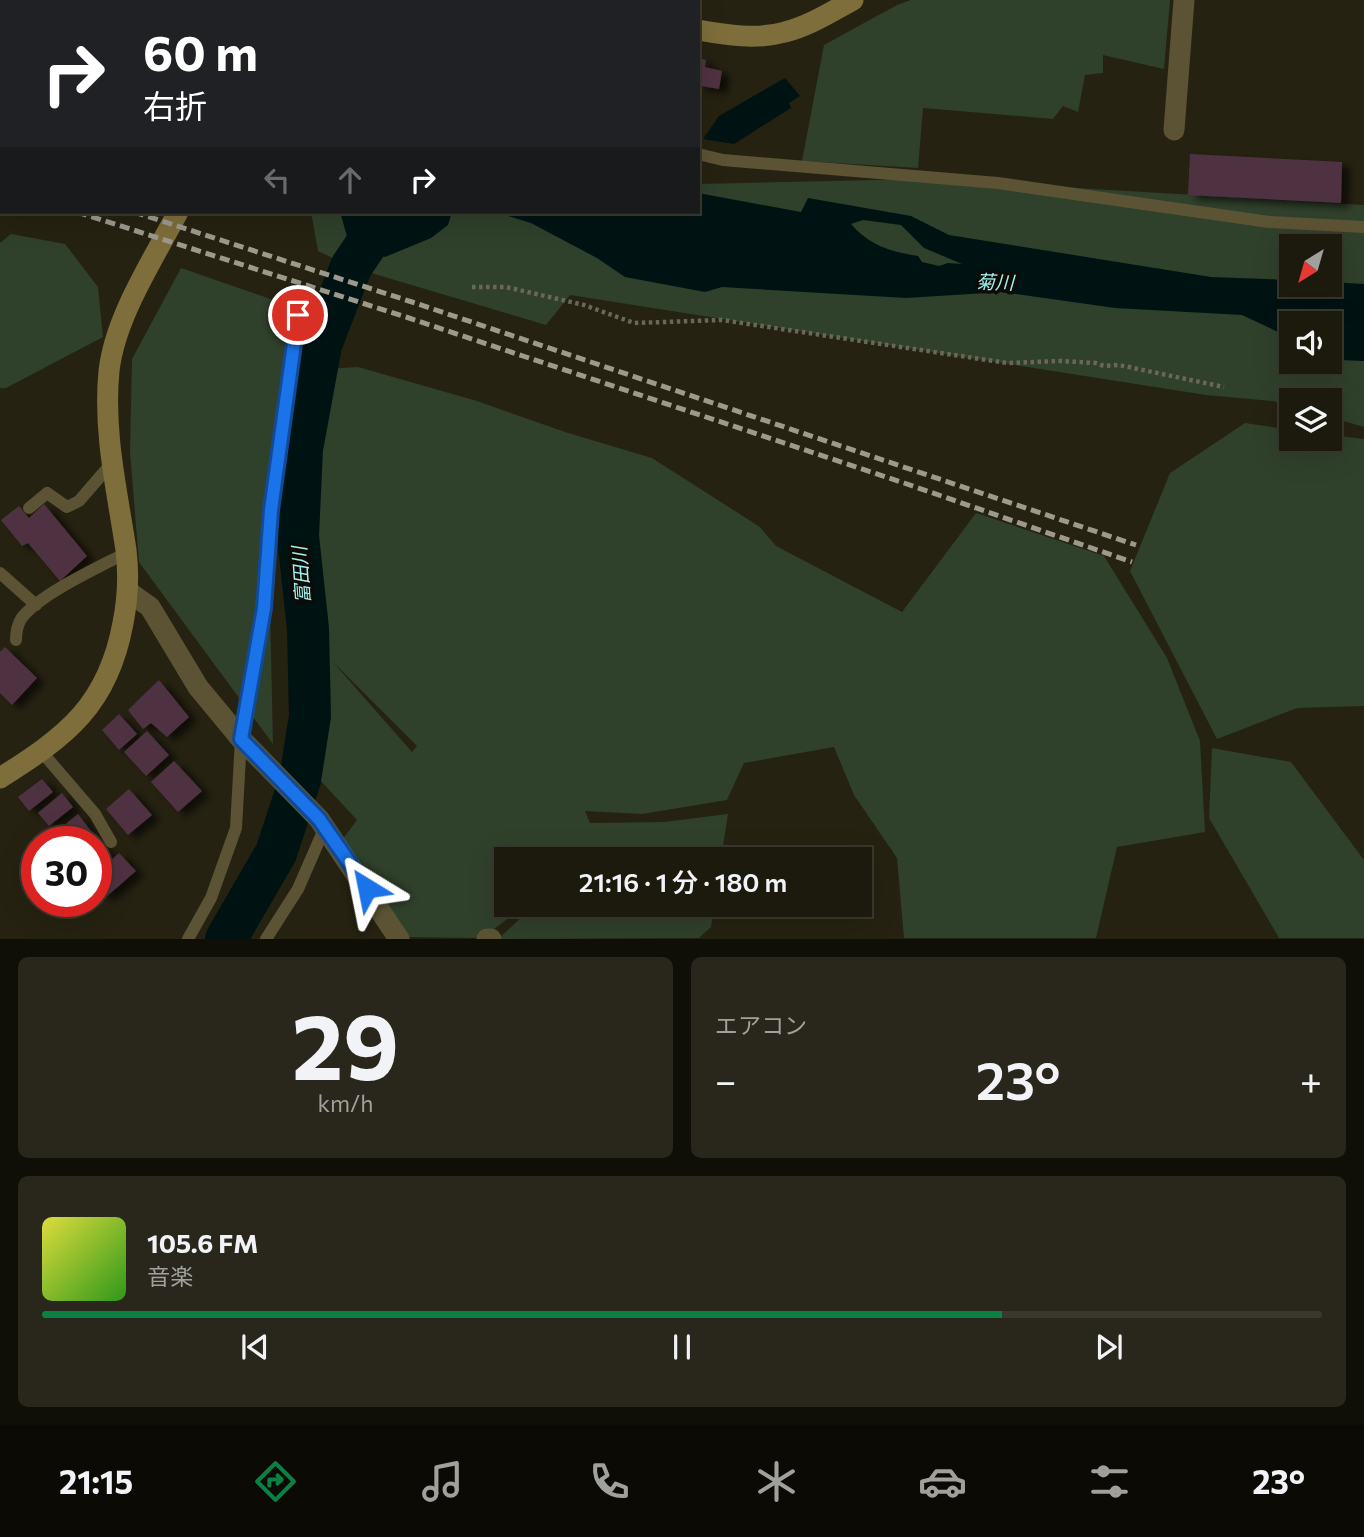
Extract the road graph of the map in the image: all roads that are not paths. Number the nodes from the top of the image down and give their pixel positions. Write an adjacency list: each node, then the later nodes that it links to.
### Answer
1 (853, 0): 3 (street)
2 (1184, 0): 4 (street)
3 (700, 30)
4 (1174, 130)
5 (700, 154): 7 (lane)
6 (177, 214): 9 (street)
7 (1364, 227)
8 (298, 315): 16 (lane)
9 (111, 464): 10 (lane); 11 (street)
10 (29, 509)
11 (126, 553): 13 (street); 14 (lane)
12 (0, 573): 14 (lane)
13 (129, 592): 16 (street); 17 (street)
14 (36, 605): 15 (lane)
15 (16, 640)
16 (241, 739): 19 (street); 21 (lane)
17 (41, 751): 18 (street); 20 (lane)
18 (0, 778)
19 (322, 823): 22 (lane); 23 (street)
20 (102, 826)
21 (188, 939)
22 (266, 939)
23 (399, 939)

